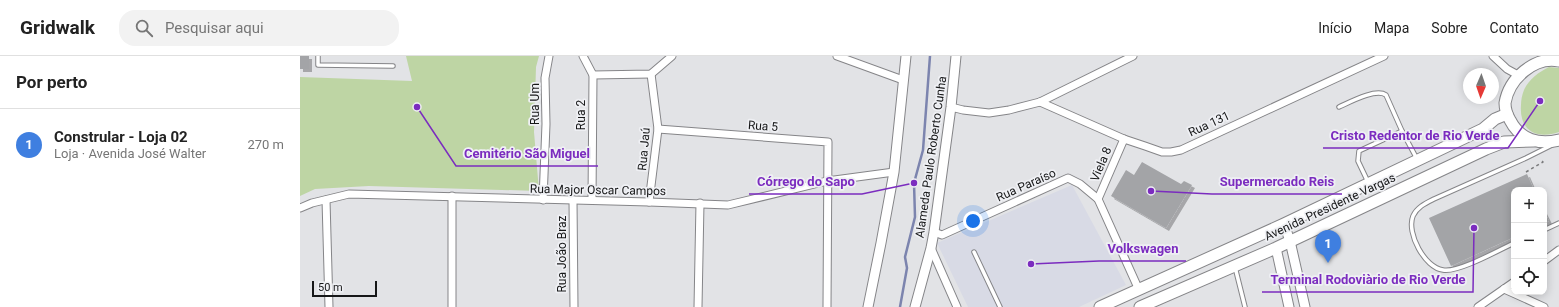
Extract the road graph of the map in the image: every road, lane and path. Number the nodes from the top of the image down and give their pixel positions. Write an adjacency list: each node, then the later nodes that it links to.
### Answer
1 (318, 56): 13 (lane)
2 (549, 56): 36 (street, Rua Um)
3 (584, 56): 15 (street, Rua 2)
4 (672, 56): 14 (street)
5 (837, 56): 11 (street)
6 (906, 56): 17 (street)
7 (956, 56): 19 (street, Alameda Paulo Roberto Cunha)
8 (1133, 56): 18 (street)
9 (1384, 56): 24 (street, Rua 131)
10 (1493, 56): 16 (street)
11 (852, 59): 17 (street)
12 (1555, 59): 16 (main road)
13 (394, 66)
14 (651, 74): 15 (street); 22 (street, Rua Jaú)
15 (593, 75): 38 (street, Rua 2)
16 (1518, 75): 21 (main road)
17 (903, 80): 29 (street)
18 (1040, 102): 19 (street); 24 (street, Rua 131)
19 (951, 107): 45 (street, Alameda Paulo Roberto Cunha)
20 (1339, 107): 23 (lane)
21 (1507, 114): 25 (main road); 27 (main road, Avenida Presidente Vargas)
22 (658, 129): 31 (street, Rua 5); 39 (street, Rua Jaú)
23 (1402, 131): 27 (lane); 32 (lane)
24 (1124, 139): 34 (street, Viela 8)
25 (1534, 141): 26 (main road, Avenida Presidente Vargas); 46 (main road, Avenida Presidente Vargas)
26 (1559, 141): 47 (lane)
27 (1417, 160): 32 (main road, Avenida Presidente Vargas)
28 (1542, 161): 30 (path)
29 (894, 172): 31 (street, Rua Major Oscar Campos); 62 (street)
30 (1526, 172)
31 (827, 181): 40 (street, Rua Major Oscar Campos); 61 (street)
32 (1368, 183): 43 (main road, Avenida Presidente Vargas)
33 (452, 196): 35 (street, Rua Major Oscar Campos); 36 (street, Rua Major Oscar Campos); 58 (street)
34 (1098, 199): 45 (street, Rua Paraíso); 56 (street, Rua Paraíso)
35 (326, 200): 41 (street, Rua Major Oscar Campos); 57 (street)
36 (543, 200): 37 (street, Rua Major Oscar Campos)
37 (573, 200): 38 (street, Rua Major Oscar Campos); 59 (street, Rua João Braz)
38 (592, 200): 39 (street, Rua Major Oscar Campos)
39 (650, 202): 40 (street, Rua Major Oscar Campos)
40 (700, 204): 60 (street)
41 (300, 208)
42 (1559, 223): 44 (lane)
43 (1284, 224): 46 (street); 56 (main road, Avenida Presidente Vargas)
44 (1547, 229)
45 (934, 232): 48 (street, Alameda Paulo Roberto Cunha)
46 (1290, 241): 49 (main road, Avenida Presidente Vargas); 70 (street)
47 (1511, 245)
48 (931, 248): 63 (street, Alameda Paulo Roberto Cunha); 64 (street)
49 (1276, 248): 53 (main road, Avenida Presidente Vargas); 69 (street)
50 (1559, 250): 52 (street)
51 (974, 252): 65 (lane)
52 (1547, 259)
53 (1234, 266): 67 (main road, Avenida Presidente Vargas); 68 (lane)
54 (1511, 284): 55 (street)
55 (1504, 289): 71 (street); 72 (street)
56 (1140, 290): 66 (main road, Avenida Presidente Vargas)
57 (329, 307)
58 (452, 307)
59 (574, 307)
60 (698, 307)
61 (827, 307)
62 (868, 307)
63 (915, 307)
64 (957, 307)
65 (1000, 307)
66 (1100, 307)
67 (1140, 307)
68 (1245, 307)
69 (1289, 307)
70 (1305, 307)
71 (1478, 307)
72 (1544, 307)

